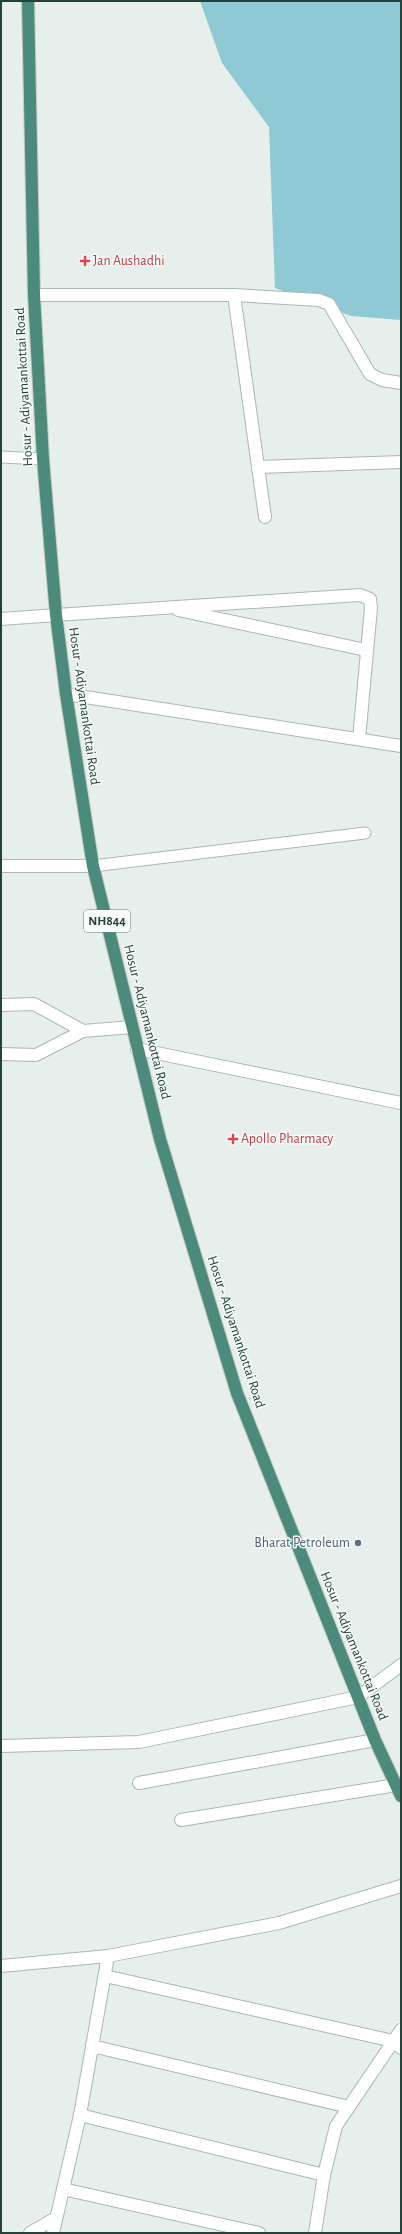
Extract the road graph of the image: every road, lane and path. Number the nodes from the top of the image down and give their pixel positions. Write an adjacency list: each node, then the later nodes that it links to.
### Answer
1 (28, 1): 2 (highway, Hosur - Adiyamankottai Road / NH844)
2 (34, 295): 3 (street); 6 (highway, Hosur - Adiyamankottai Road / NH844)
3 (234, 295): 4 (street); 8 (street)
4 (401, 383)
5 (1, 457): 6 (lane)
6 (43, 458): 11 (highway, Hosur - Adiyamankottai Road / NH844)
7 (401, 462): 8 (street)
8 (258, 467): 9 (street)
9 (265, 517)
10 (163, 607): 11 (street); 13 (street); 13 (street)
11 (56, 615): 12 (street); 14 (highway, Hosur - Adiyamankottai Road / NH844)
12 (1, 619)
13 (366, 650): 15 (street)
14 (66, 694): 15 (street); 19 (highway, Hosur - Adiyamankottai Road / NH844)
15 (359, 739): 16 (street)
16 (401, 746)
17 (365, 833): 19 (lane)
18 (1, 866): 19 (street)
19 (93, 866): 21 (highway, Hosur - Adiyamankottai Road / NH844)
20 (1, 1005): 22 (street)
21 (132, 1027): 22 (street); 23 (highway, Hosur - Adiyamankottai Road / NH844)
22 (83, 1031): 24 (street)
23 (137, 1049): 25 (street); 27 (highway, Hosur - Adiyamankottai Road / NH844)
24 (1, 1054)
25 (401, 1103)
26 (401, 1665): 27 (street)
27 (358, 1697): 28 (highway, Hosur - Adiyamankottai Road / NH844); 29 (street)
28 (375, 1740): 30 (street); 31 (highway, Hosur - Adiyamankottai Road / NH844)
29 (1, 1746)
30 (139, 1783)
31 (399, 1790): 32 (street)
32 (181, 1820)
33 (401, 1886): 34 (street)
34 (108, 1956): 35 (street); 36 (street)
35 (1, 1966)
36 (105, 1976): 38 (street); 39 (street)
37 (401, 2030): 38 (street)
38 (397, 2045): 40 (street)
39 (92, 2046): 40 (street); 41 (street)
40 (349, 2107): 42 (street)
41 (80, 2115): 42 (street); 43 (street)
42 (324, 2175): 48 (street)
43 (63, 2189): 44 (street); 47 (street)
44 (56, 2218): 45 (street); 46 (street)
45 (30, 2233)
46 (53, 2233)
47 (259, 2233)
48 (315, 2233)

